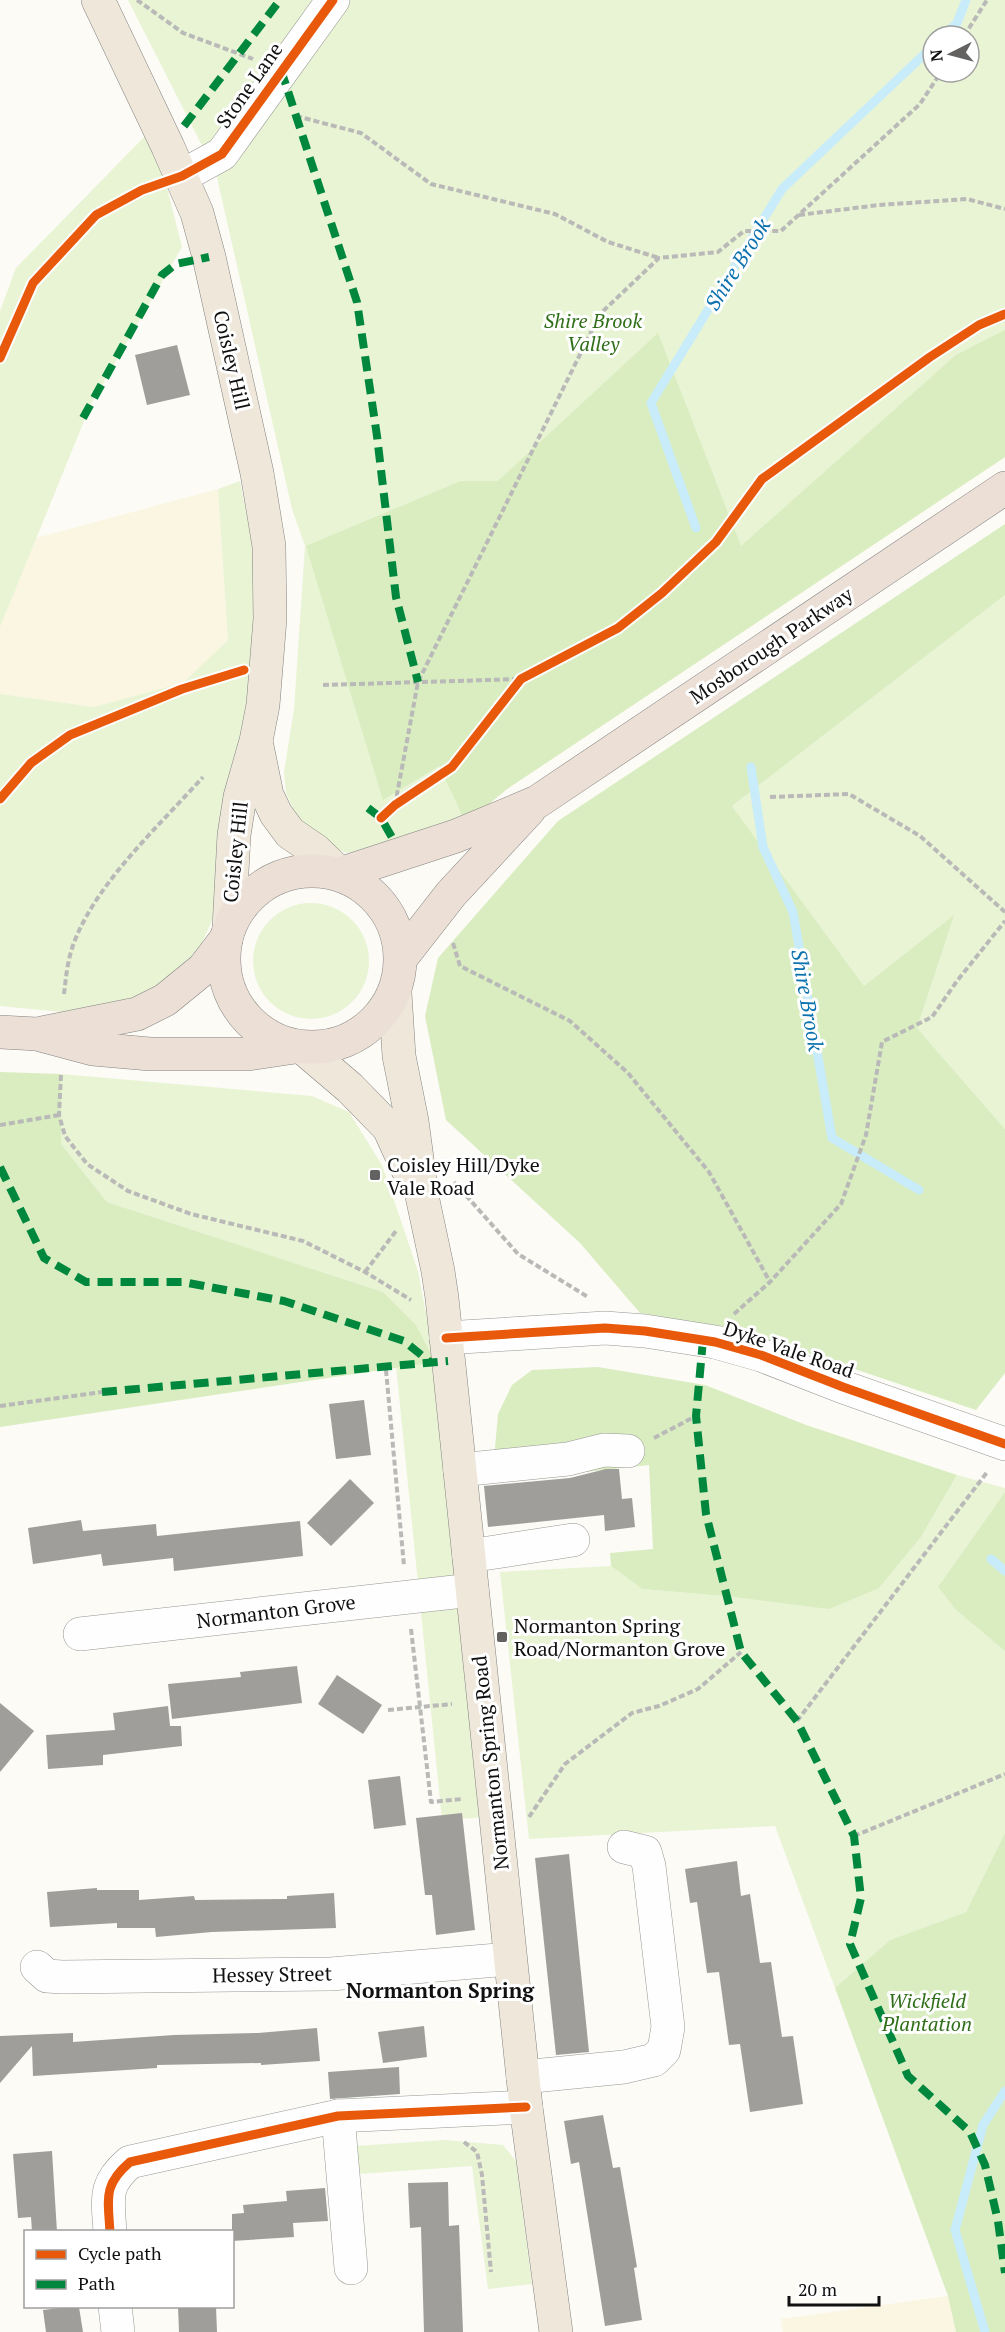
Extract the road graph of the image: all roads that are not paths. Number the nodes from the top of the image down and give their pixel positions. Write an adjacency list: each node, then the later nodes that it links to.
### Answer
1 (98, 0): 3 (main road, Coisley Hill)
2 (333, 0): 3 (street, Stone Lane)
3 (182, 176): 5 (main road, Coisley Hill)
4 (1005, 488): 6 (highway, Mosborough Parkway)
5 (256, 741): 7 (main road, Coisley Hill); 8 (main road, Coisley Hill)
6 (537, 802): 7 (highway, Mosborough Parkway); 9 (highway, Mosborough Parkway)
7 (339, 874): 8 (highway); 9 (highway)
8 (228, 933): 12 (highway); 13 (highway)
9 (401, 958): 10 (highway)
10 (395, 993): 13 (highway); 14 (main road, Normanton Spring Road)
11 (0, 1032): 12 (highway)
12 (37, 1034): 13 (highway)
13 (299, 1048): 14 (main road, Normanton Spring Road)
14 (422, 1196): 15 (main road, Normanton Spring Road)
15 (446, 1338): 17 (street, Dyke Vale Road); 18 (main road, Normanton Spring Road)
16 (628, 1451): 18 (street)
17 (998, 1455)
18 (460, 1470): 20 (main road, Normanton Spring Road)
19 (573, 1540): 20 (street)
20 (469, 1556): 21 (main road, Normanton Spring Road)
21 (472, 1590): 22 (street, Normanton Grove); 24 (main road, Normanton Spring Road)
22 (80, 1634)
23 (624, 1847): 26 (street)
24 (510, 1959): 25 (street, Hessey Street); 26 (main road, Normanton Spring Road)
25 (37, 1966)
26 (525, 2092): 27 (street); 32 (main road, Normanton Spring Road)
27 (338, 2116): 28 (street); 29 (street)
28 (110, 2230)
29 (351, 2268)
30 (115, 2308): 31 (street)
31 (118, 2332)
32 (556, 2332)

